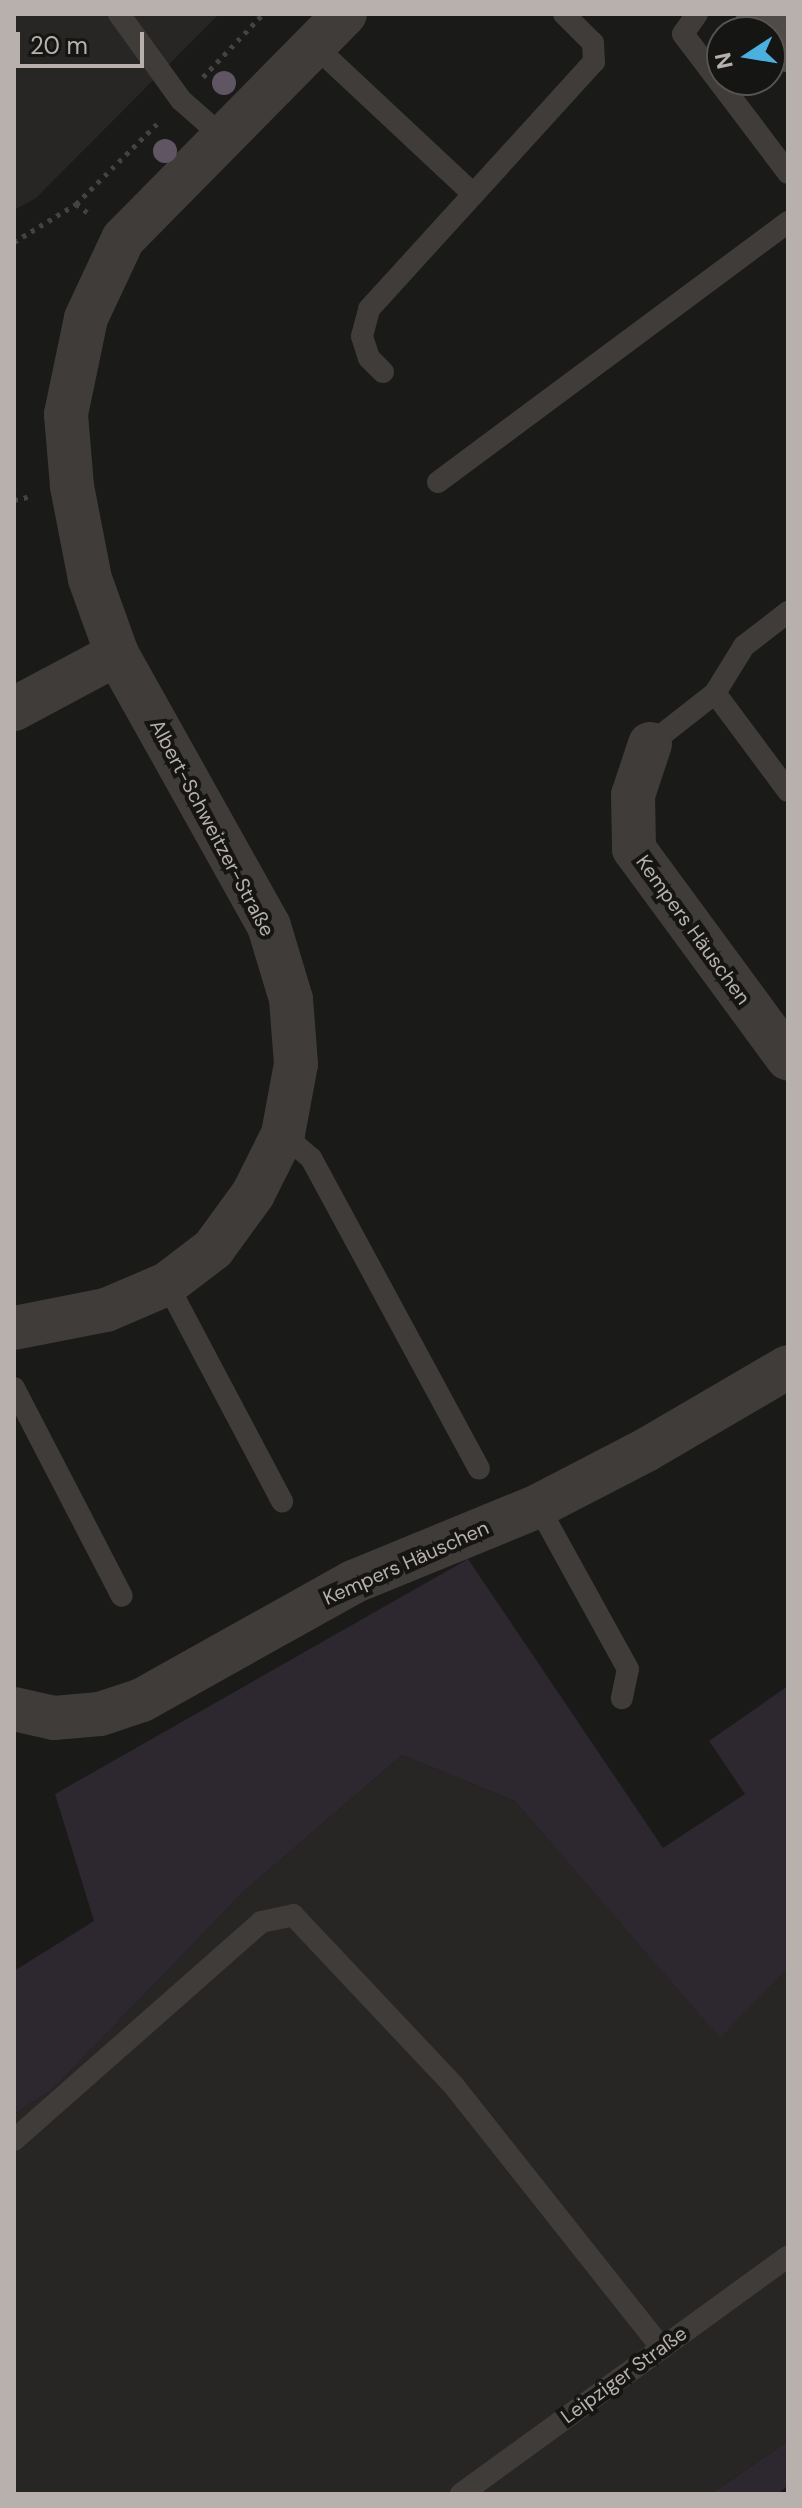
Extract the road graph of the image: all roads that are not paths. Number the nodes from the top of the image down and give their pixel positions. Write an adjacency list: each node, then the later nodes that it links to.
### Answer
1 (119, 14): 8 (lane)
2 (345, 14): 6 (street, Albert-Schweitzer-Straße)
3 (564, 14): 10 (lane)
4 (697, 14): 9 (lane)
5 (758, 14): 7 (main road)
6 (315, 46): 8 (street, Albert-Schweitzer-Straße); 10 (lane)
7 (788, 50)
8 (223, 137): 15 (street, Albert-Schweitzer-Straße)
9 (788, 173)
10 (471, 192): 12 (lane)
11 (788, 222): 13 (lane)
12 (383, 372)
13 (438, 482)
14 (788, 612): 16 (lane)
15 (117, 654): 17 (street); 21 (street, Albert-Schweitzer-Straße)
16 (715, 693): 18 (lane); 19 (lane)
17 (14, 709)
18 (650, 744): 20 (street, Kempers Häuschen)
19 (788, 791)
20 (788, 1059)
21 (283, 1134): 22 (street, Albert-Schweitzer-Straße); 26 (lane)
22 (167, 1284): 23 (street, Albert-Schweitzer-Straße); 27 (lane)
23 (14, 1328)
24 (788, 1367): 28 (street, Kempers Häuschen)
25 (14, 1388): 29 (lane)
26 (479, 1469)
27 (282, 1501)
28 (538, 1506): 30 (lane); 31 (street, Kempers Häuschen)
29 (122, 1596)
30 (622, 1698)
31 (14, 1709)
32 (14, 2140): 34 (lane)
33 (788, 2256): 34 (lane, Leipziger Straße)
34 (662, 2348): 35 (lane, Leipziger Straße)
35 (461, 2494)

